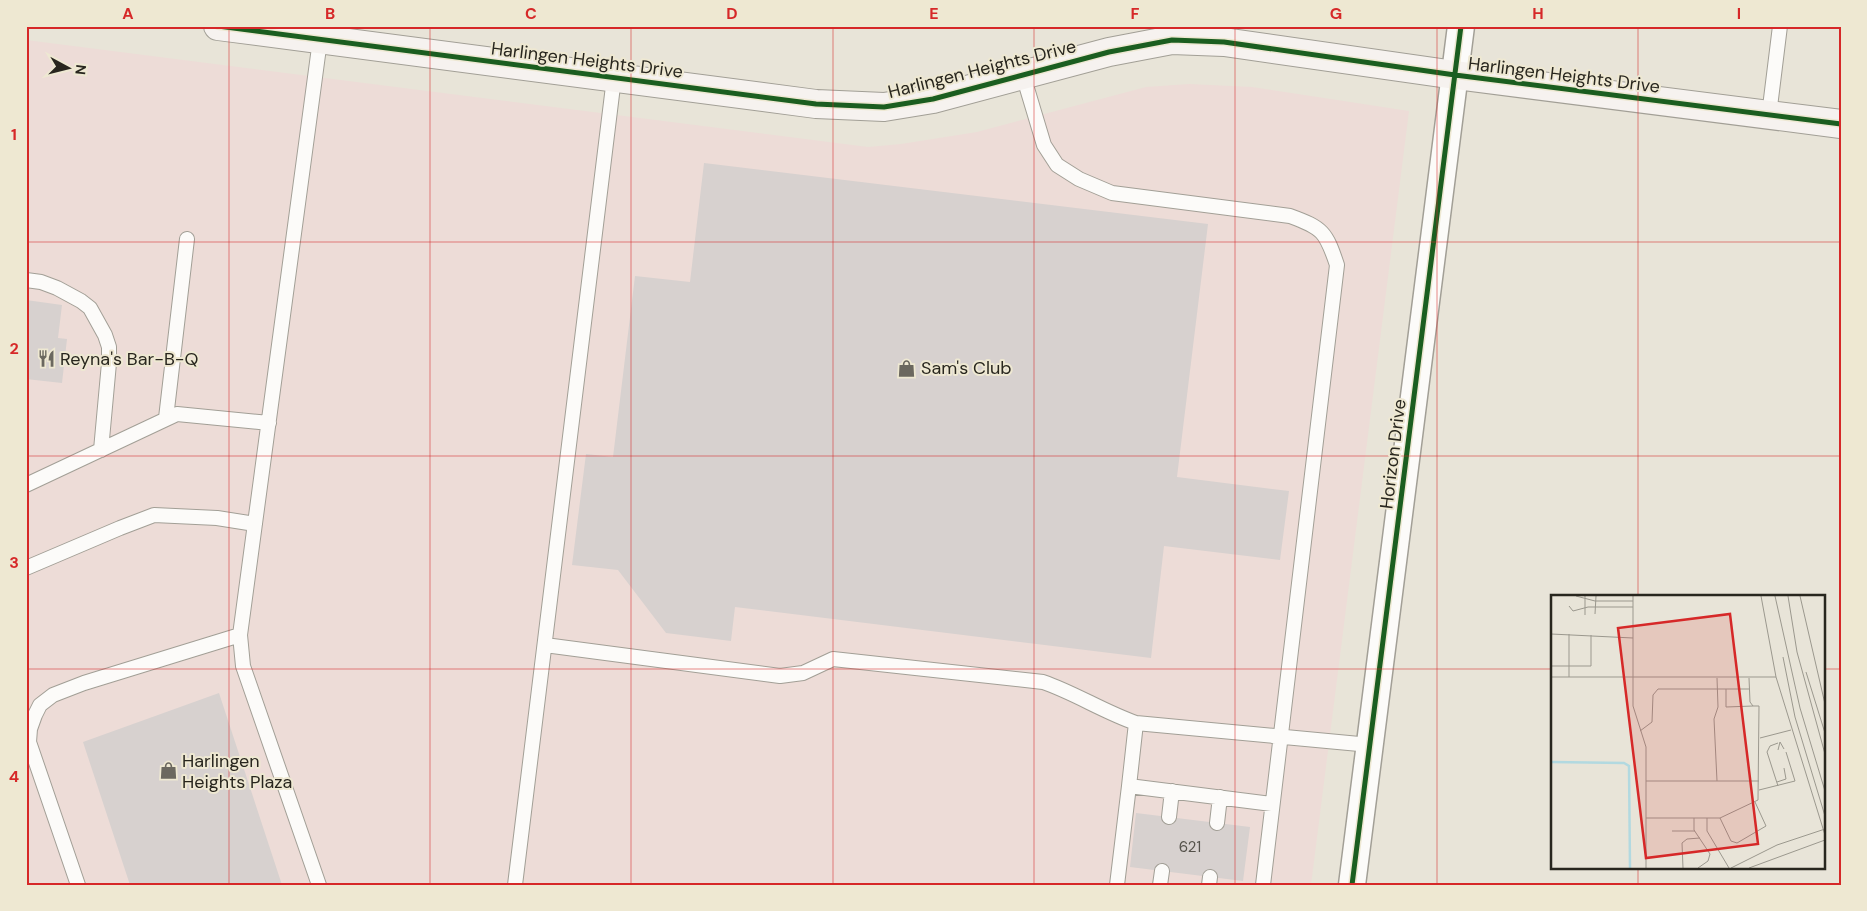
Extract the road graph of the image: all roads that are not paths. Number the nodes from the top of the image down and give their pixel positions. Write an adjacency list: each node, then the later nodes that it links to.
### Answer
1 (218, 26): 4 (street, Harlingen Heights Drive)
2 (1461, 26): 6 (street, Horizon Drive)
3 (1780, 26): 8 (lane)
4 (320, 40): 7 (street, Harlingen Heights Drive); 13 (lane)
5 (1023, 75): 6 (street, Harlingen Heights Drive); 7 (street, Harlingen Heights Drive); 21 (lane)
6 (1454, 75): 8 (street, Harlingen Heights Drive); 22 (street, Horizon Drive)
7 (614, 78): 19 (lane)
8 (1769, 115): 9 (street, Harlingen Heights Drive)
9 (1841, 124)
10 (187, 239): 12 (lane)
11 (26, 280): 14 (lane)
12 (166, 418): 13 (lane); 14 (lane)
13 (269, 423): 16 (lane)
14 (101, 450): 15 (lane)
15 (26, 486)
16 (255, 524): 17 (lane); 18 (lane)
17 (26, 568)
18 (240, 635): 29 (lane); 30 (lane)
19 (545, 646): 20 (lane); 31 (lane)
20 (1136, 723): 21 (lane); 23 (lane)
21 (1280, 736): 22 (lane); 26 (lane)
22 (1370, 744): 34 (street, Horizon Drive)
23 (1129, 786): 24 (lane); 32 (lane)
24 (1172, 791): 25 (lane); 27 (lane)
25 (1220, 797): 26 (lane); 28 (lane)
26 (1272, 804): 33 (lane)
27 (1169, 817)
28 (1217, 823)
29 (78, 885)
30 (319, 885)
31 (515, 885)
32 (1118, 885)
33 (1263, 885)
34 (1352, 885)

